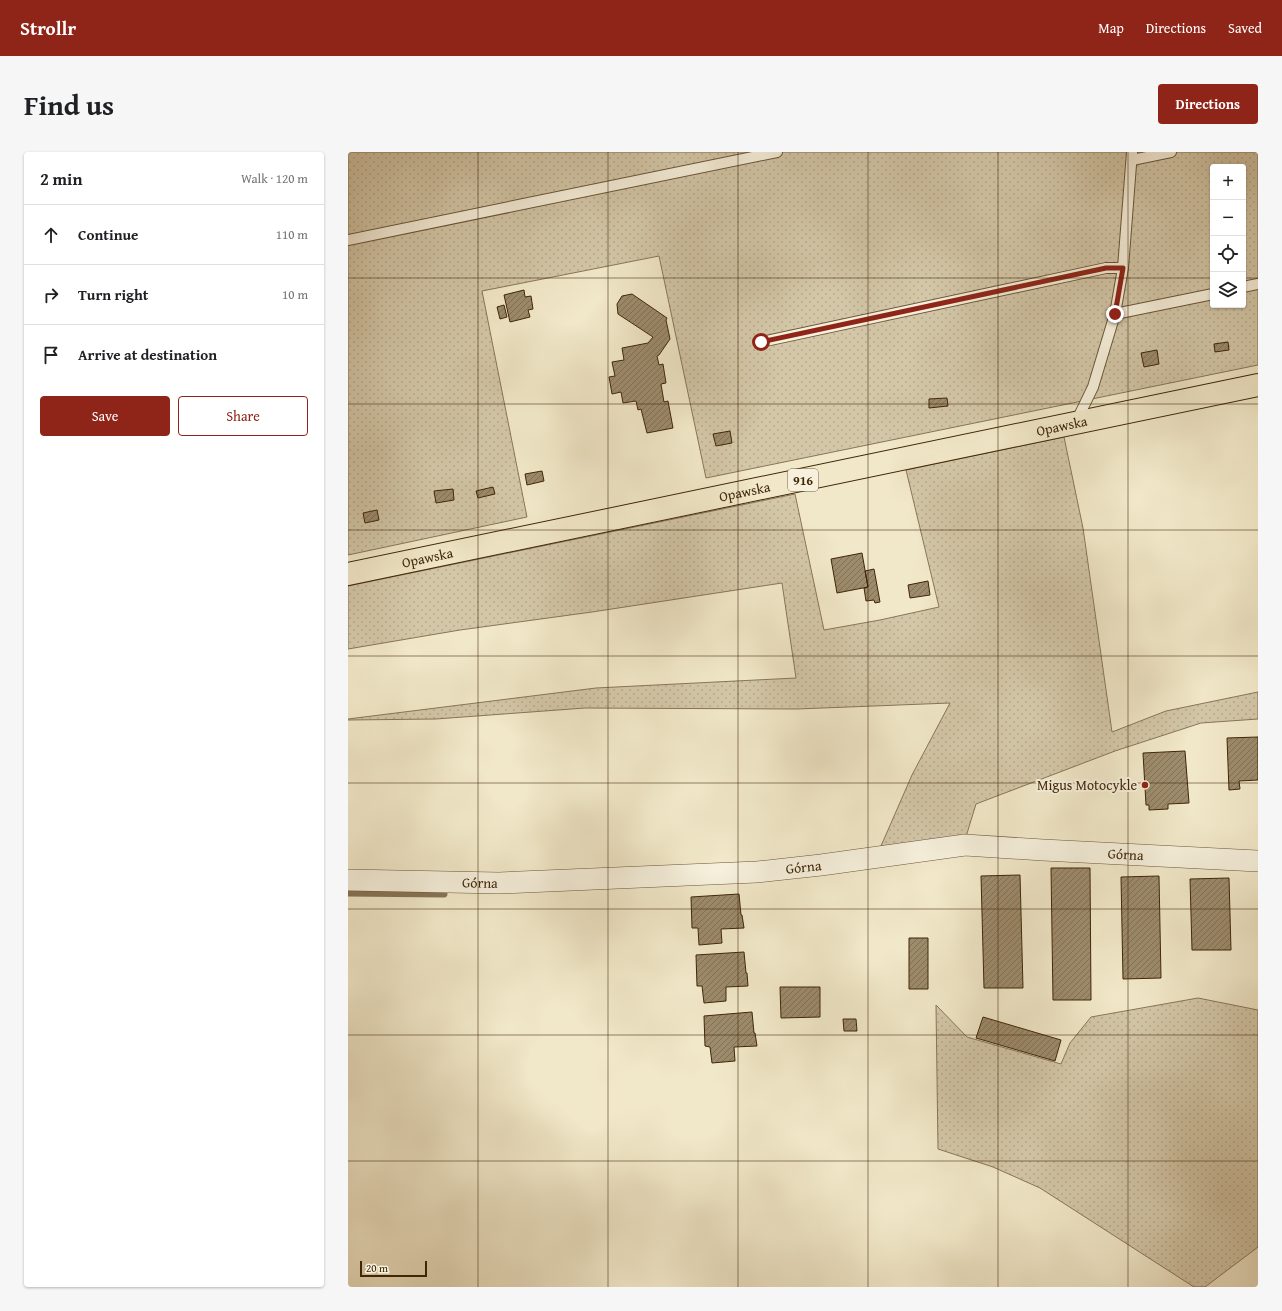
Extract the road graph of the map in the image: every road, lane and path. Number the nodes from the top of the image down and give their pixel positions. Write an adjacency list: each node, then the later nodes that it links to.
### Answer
1 (777, 152): 4 (lane)
2 (1171, 152): 3 (lane)
3 (1132, 156): 5 (lane)
4 (348, 240)
5 (1123, 268): 9 (lane); 10 (lane)
6 (1258, 284): 7 (lane)
7 (1246, 287)
8 (1210, 295): 9 (lane)
9 (1115, 314): 12 (lane)
10 (761, 342)
11 (1258, 386): 12 (main road, Opawska / 916)
12 (1076, 423): 13 (main road, Opawska / 916)
13 (348, 574)
14 (1258, 861): 15 (street, Górna)
15 (348, 880)

